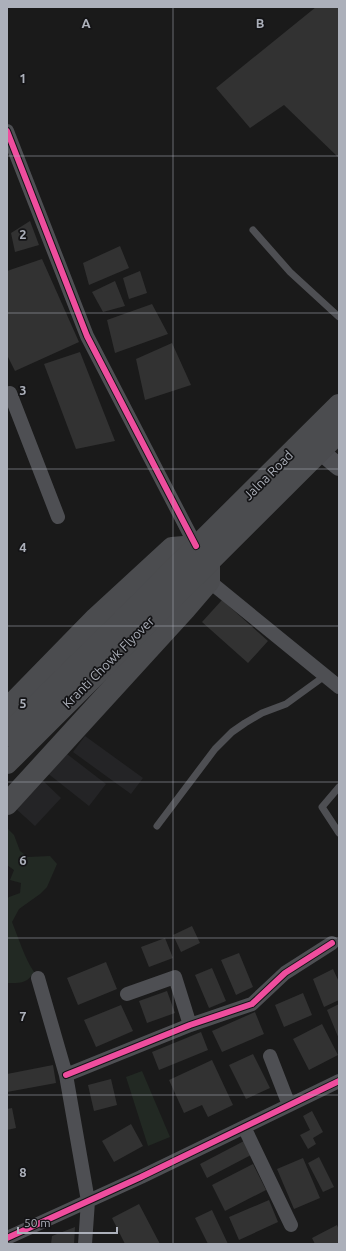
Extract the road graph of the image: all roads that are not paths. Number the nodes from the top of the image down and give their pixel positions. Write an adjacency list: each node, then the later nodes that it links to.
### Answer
1 (7, 131): 10 (street)
2 (253, 230): 3 (lane)
3 (339, 318)
4 (8, 390): 9 (street)
5 (339, 405): 10 (main road, Jalna Road)
6 (339, 432): 7 (main road, Jalna Road)
7 (320, 451): 8 (street); 10 (main road, Jalna Road)
8 (339, 467)
9 (58, 518)
10 (205, 563): 11 (street); 13 (main road, Kranti Chowk Flyover); 13 (main road); 17 (main road)
11 (326, 675): 12 (street); 18 (lane)
12 (339, 687)
13 (23, 720): 14 (main road, Kranti Chowk Flyover); 15 (main road, Kranti Chowk Flyover)
14 (7, 735)
15 (7, 763)
16 (339, 787): 19 (lane)
17 (7, 804)
18 (157, 826)
19 (339, 833)
20 (332, 944): 23 (street)
21 (38, 978): 25 (street)
22 (127, 994): 23 (street)
23 (190, 1025): 25 (street)
24 (270, 1056): 27 (street)
25 (66, 1075): 29 (street)
26 (339, 1081): 27 (street)
27 (289, 1105): 28 (street)
28 (244, 1127): 29 (street); 30 (street)
29 (88, 1201): 31 (street); 32 (street)
30 (292, 1225)
31 (7, 1238)
32 (85, 1244)

